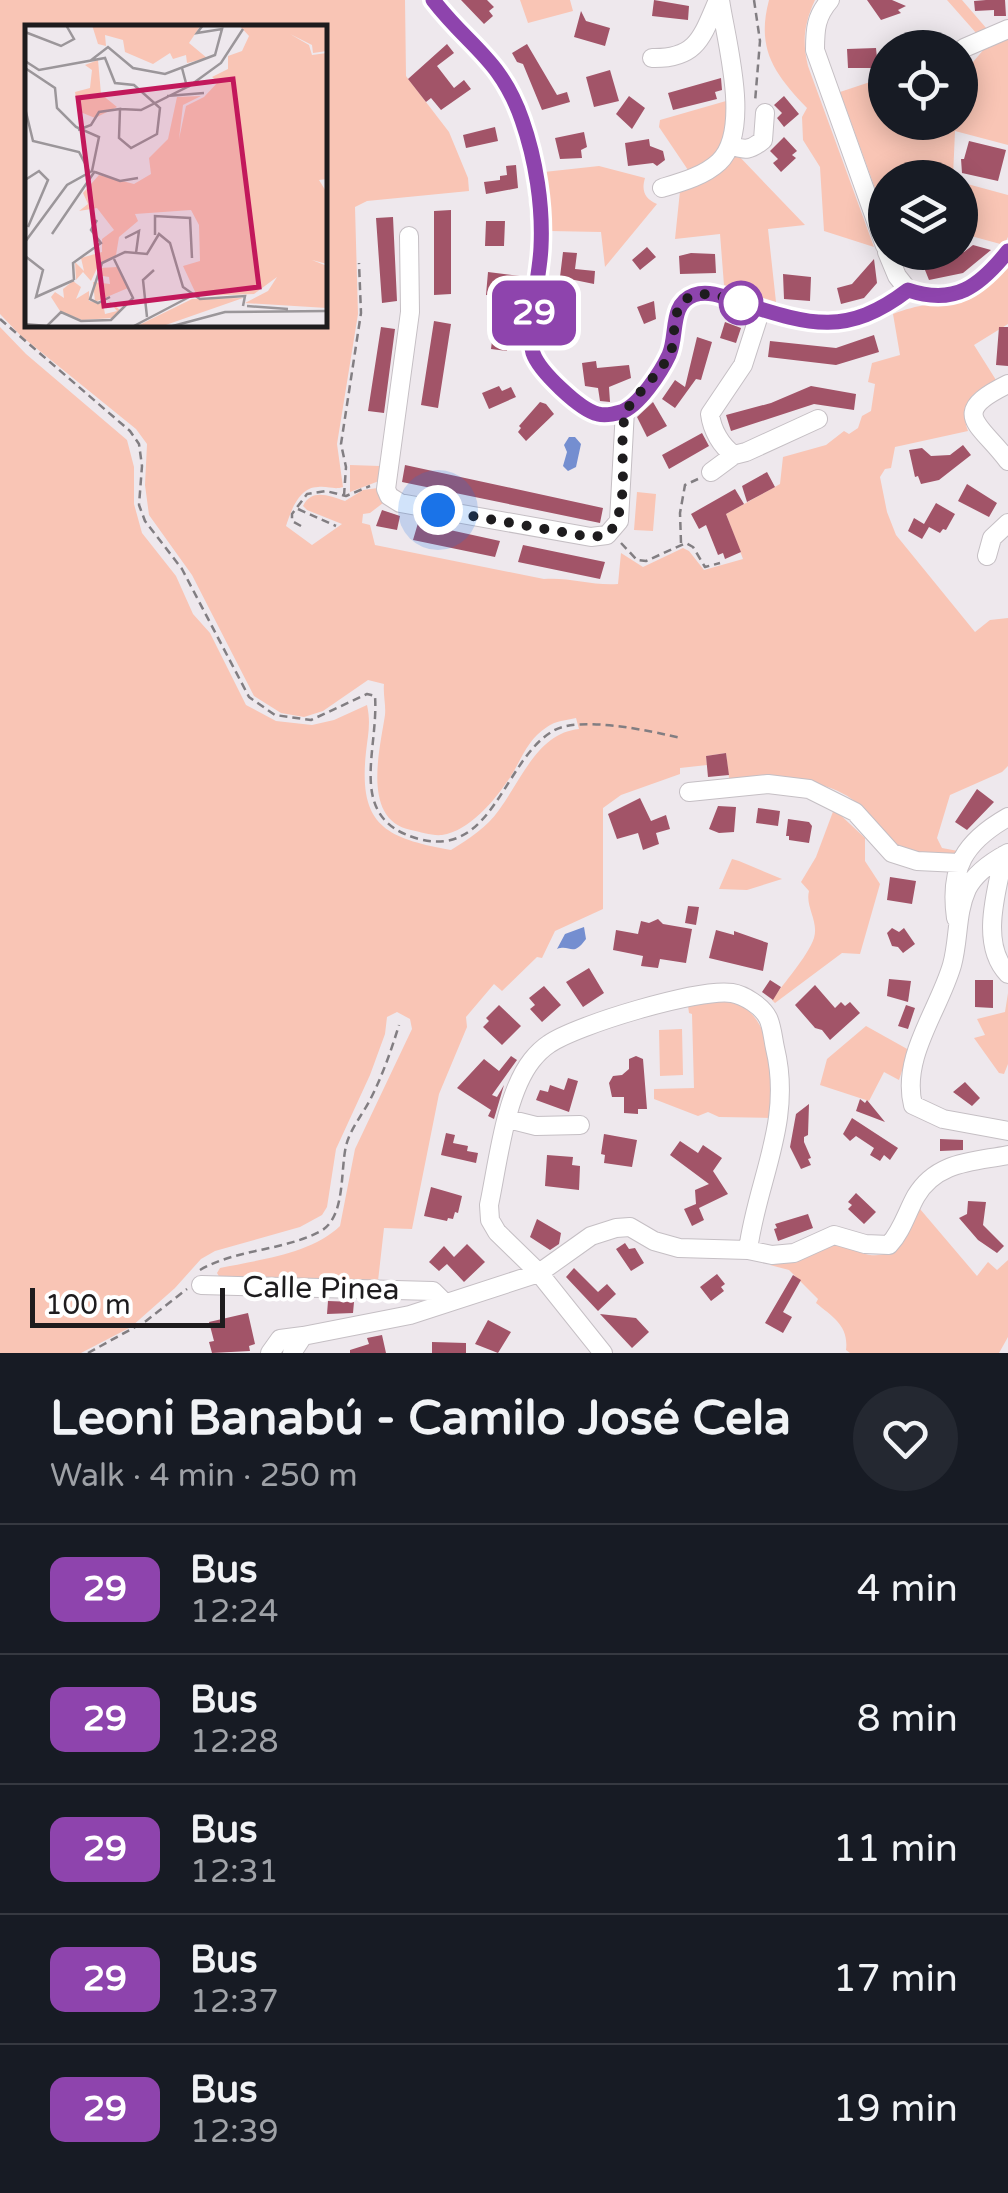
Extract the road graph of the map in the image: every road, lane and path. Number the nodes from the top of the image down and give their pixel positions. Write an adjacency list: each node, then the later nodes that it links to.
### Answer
1 (433, 0): 20 (street)
2 (719, 0): 7 (street); 9 (street)
3 (754, 0): 8 (path)
4 (830, 0): 11 (street)
5 (1008, 30): 6 (street)
6 (978, 42)
7 (652, 58)
8 (760, 109): 9 (street)
9 (732, 145): 10 (street)
10 (662, 188)
11 (868, 199)
12 (409, 236): 25 (street)
13 (1008, 251): 16 (street)
14 (360, 263): 26 (path)
15 (895, 270): 16 (street)
16 (908, 290): 17 (street)
17 (761, 309): 20 (street); 22 (street)
18 (0, 319): 35 (path)
19 (1008, 384): 23 (street)
20 (625, 410): 31 (street)
21 (818, 419): 22 (street)
22 (734, 455): 24 (street)
23 (1008, 461)
24 (711, 472): 32 (path)
25 (387, 485): 26 (path); 31 (street)
26 (344, 496): 27 (path)
27 (296, 508): 29 (path); 30 (path)
28 (1008, 523): 33 (street)
29 (301, 526)
30 (336, 526)
31 (612, 529): 32 (path)
32 (681, 544): 34 (path)
33 (987, 556)
34 (720, 563)
35 (681, 738)
36 (689, 792): 39 (street)
37 (1008, 817): 39 (street)
38 (1006, 854): 40 (street); 41 (street)
39 (958, 864): 40 (street)
40 (957, 924): 45 (street)
41 (1008, 974)
42 (399, 1025): 49 (path, Calle Pinea)
43 (508, 1119): 44 (street); 47 (street); 48 (street)
44 (580, 1125)
45 (1008, 1131)
46 (1008, 1155): 47 (street)
47 (748, 1250): 48 (street)
48 (539, 1272): 50 (street); 55 (street)
49 (202, 1285): 50 (street, Calle Pinea); 52 (path)
50 (444, 1303): 51 (street)
51 (303, 1336): 53 (street); 54 (street)
52 (88, 1353)
53 (270, 1353)
54 (292, 1353)
55 (603, 1353)

